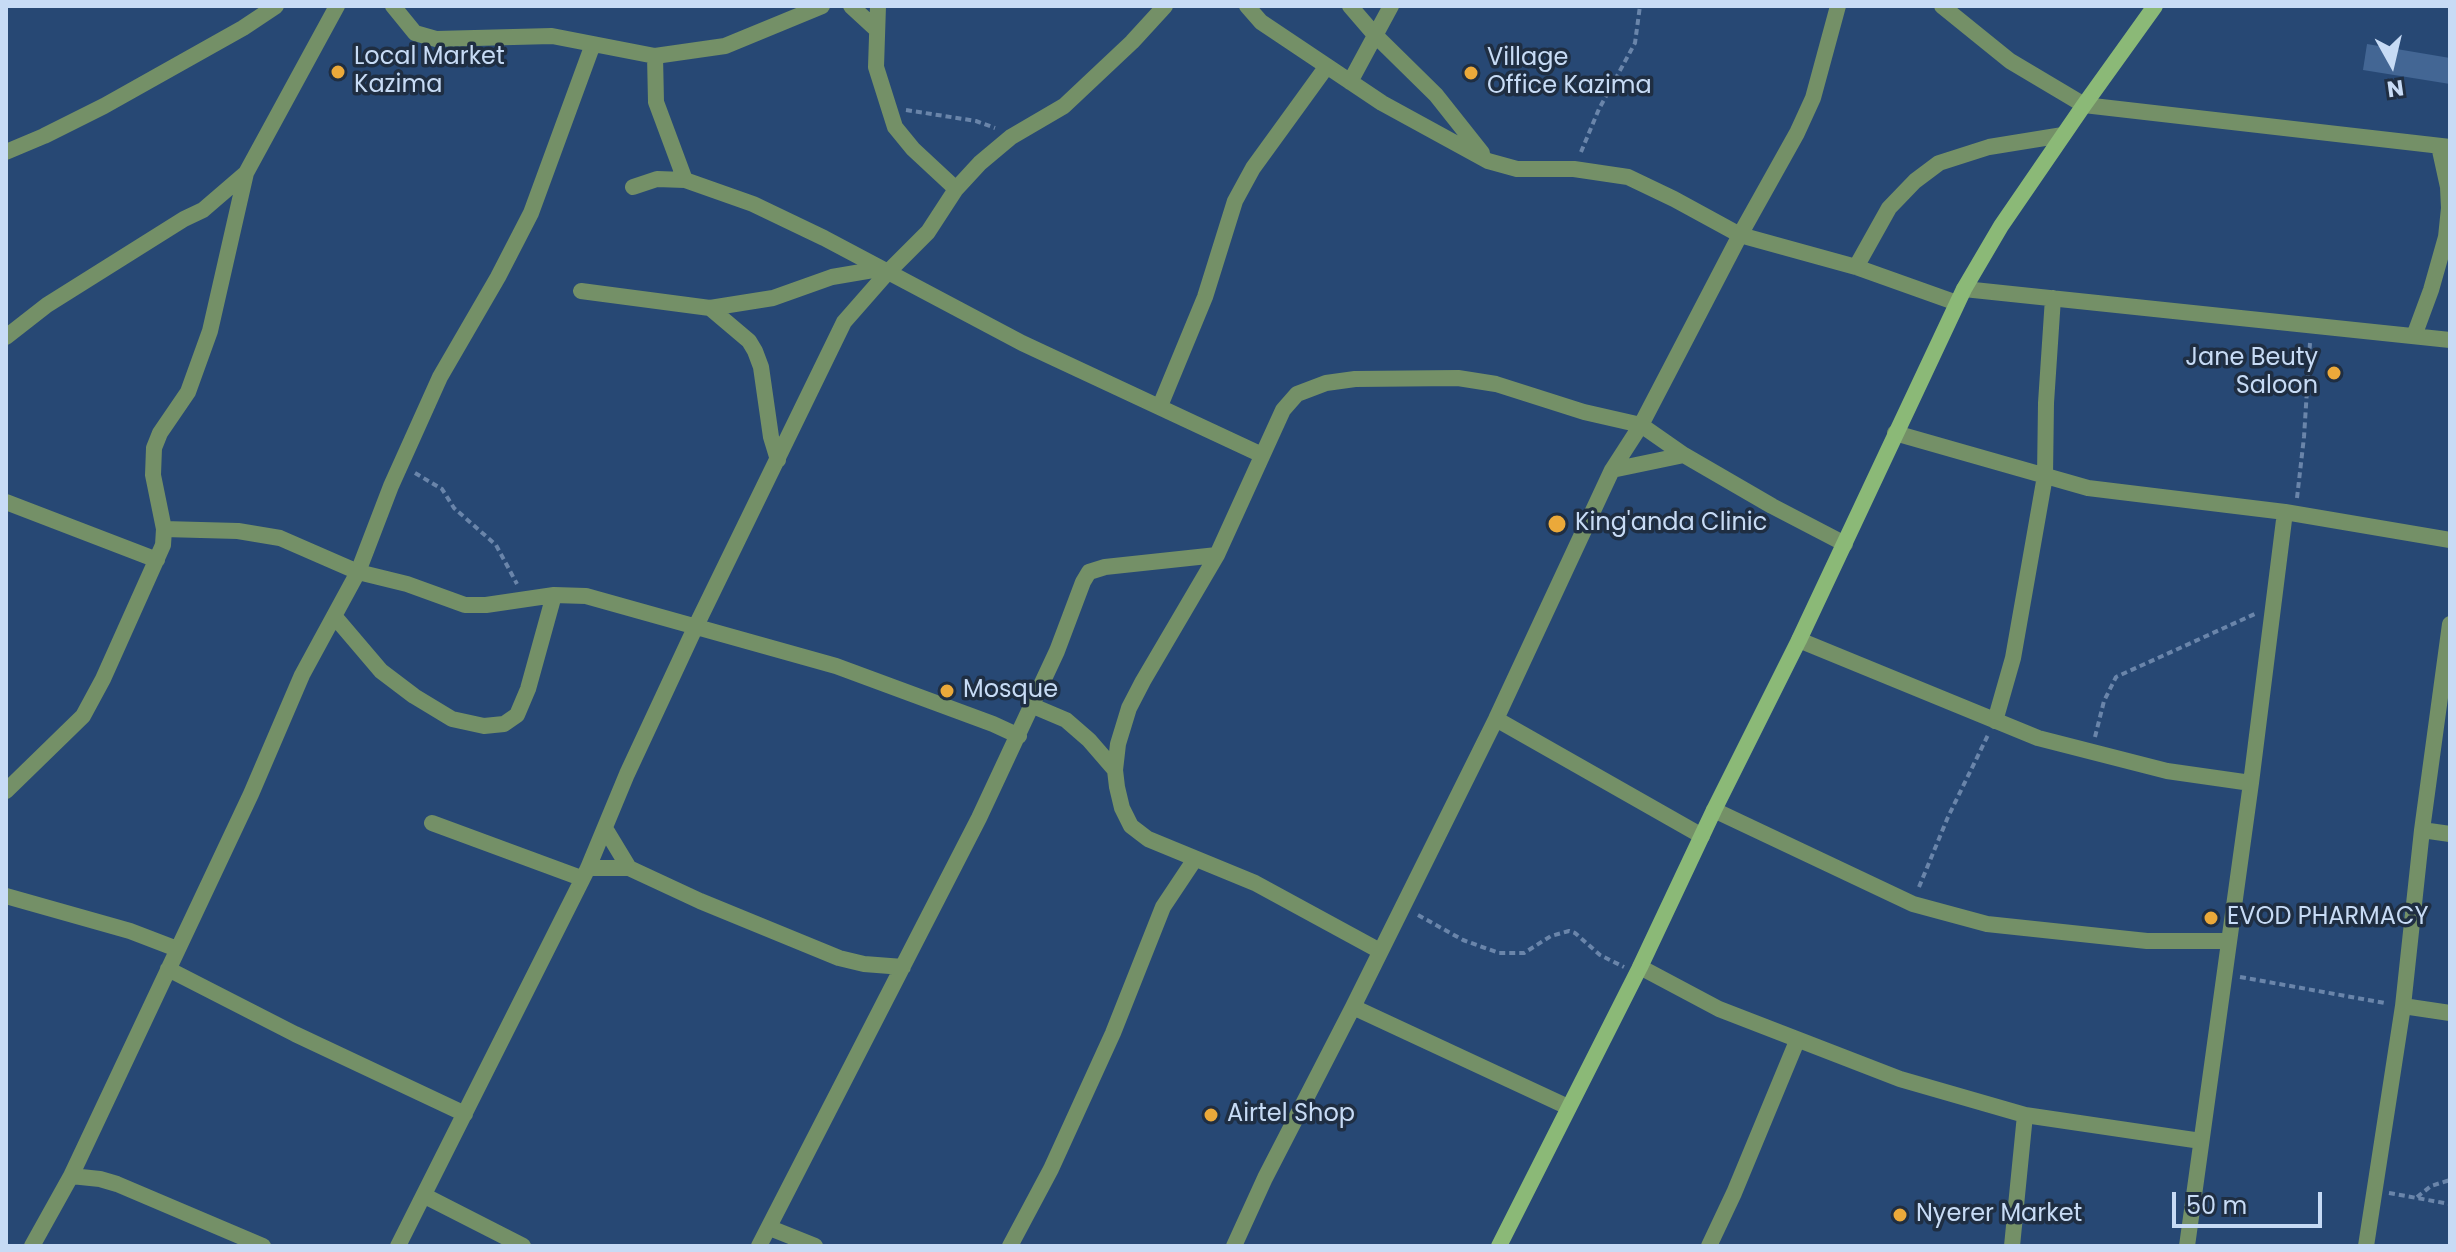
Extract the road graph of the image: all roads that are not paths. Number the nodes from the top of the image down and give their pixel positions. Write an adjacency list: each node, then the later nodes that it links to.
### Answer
1 (276, 6): 23 (street)
2 (337, 6): 25 (street)
3 (393, 6): 16 (street)
4 (822, 6): 17 (street)
5 (851, 6): 14 (street)
6 (878, 6): 14 (street)
7 (1165, 6): 28 (street)
8 (1247, 6): 18 (street)
9 (1350, 6): 15 (street)
10 (1391, 6): 15 (street)
11 (1838, 6): 29 (street)
12 (1942, 6): 20 (street)
13 (2155, 6): 20 (street)
14 (876, 29): 28 (street)
15 (1375, 35): 19 (street); 24 (street)
16 (593, 44): 17 (street); 54 (street)
17 (655, 56): 26 (street)
18 (1327, 66): 19 (street); 39 (street)
19 (1350, 82): 24 (street)
20 (2084, 105): 21 (street); 22 (street)
21 (2063, 135): 30 (street); 33 (street)
22 (2445, 147): 36 (street)
23 (6, 152)
24 (1488, 161): 29 (street)
25 (246, 173): 37 (street); 49 (street)
26 (685, 180): 27 (street); 31 (street)
27 (633, 187)
28 (956, 189): 31 (street)
29 (1740, 235): 30 (street); 40 (street)
30 (1856, 267): 33 (street)
31 (883, 271): 35 (street); 39 (street); 44 (street)
32 (581, 291): 35 (street)
33 (1960, 296): 34 (street); 41 (street)
34 (2053, 298): 36 (street); 46 (street)
35 (710, 308): 44 (street)
36 (2414, 336): 38 (street)
37 (6, 337)
38 (2450, 340)
39 (1160, 406): 42 (street)
40 (1641, 425): 42 (street); 43 (street); 45 (street)
41 (1895, 433): 46 (street); 51 (street)
42 (1262, 455): 52 (street)
43 (1684, 455): 45 (street); 51 (street)
44 (778, 460): 58 (street)
45 (1612, 470): 61 (street)
46 (2045, 476): 48 (street); 62 (street)
47 (6, 502): 53 (street)
48 (2290, 513): 50 (street); 65 (street)
49 (164, 529): 53 (street); 54 (street)
50 (2450, 540)
51 (1845, 544): 59 (street)
52 (1217, 555): 60 (street); 64 (street)
53 (157, 560): 66 (street)
54 (358, 572): 55 (street); 56 (street)
55 (554, 595): 56 (street); 58 (street)
56 (335, 617): 78 (street)
57 (2450, 624): 70 (street)
58 (695, 628): 63 (street); 69 (street)
59 (1799, 640): 62 (street); 67 (street)
60 (1033, 706): 63 (street); 64 (street)
61 (1496, 719): 72 (street); 79 (street)
62 (1995, 721): 65 (street)
63 (1019, 736): 80 (street)
64 (1115, 770): 73 (street)
65 (2251, 783): 77 (street)
66 (6, 791)
67 (1714, 810): 72 (street); 77 (street)
68 (432, 823): 75 (street)
69 (606, 830): 74 (street); 75 (street)
70 (2422, 830): 71 (street); 83 (street)
71 (2450, 834)
72 (1702, 836): 82 (street)
73 (1195, 859): 79 (street); 100 (street)
74 (629, 868): 75 (street); 80 (street)
75 (585, 873): 88 (street)
76 (6, 896): 78 (street)
77 (2229, 941): 90 (street)
78 (177, 949): 81 (street)
79 (1380, 951): 84 (street)
80 (903, 967): 93 (street)
81 (168, 969): 88 (street); 91 (street)
82 (1638, 970): 86 (street); 87 (street)
83 (2403, 1006): 85 (street); 106 (street)
84 (1353, 1007): 87 (street); 101 (street)
85 (2450, 1013)
86 (1797, 1041): 89 (street); 103 (street)
87 (1568, 1107): 102 (street)
88 (465, 1114): 92 (street)
89 (2025, 1115): 90 (street); 104 (street)
90 (2201, 1141): 105 (street)
91 (71, 1176): 94 (street); 95 (street)
92 (425, 1196): 96 (street); 97 (street)
93 (770, 1228): 98 (street); 99 (street)
94 (32, 1246)
95 (263, 1246)
96 (398, 1246)
97 (523, 1246)
98 (759, 1246)
99 (815, 1246)
100 (1010, 1246)
101 (1234, 1246)
102 (1499, 1246)
103 (1709, 1246)
104 (2012, 1246)
105 (2187, 1246)
106 (2366, 1246)

